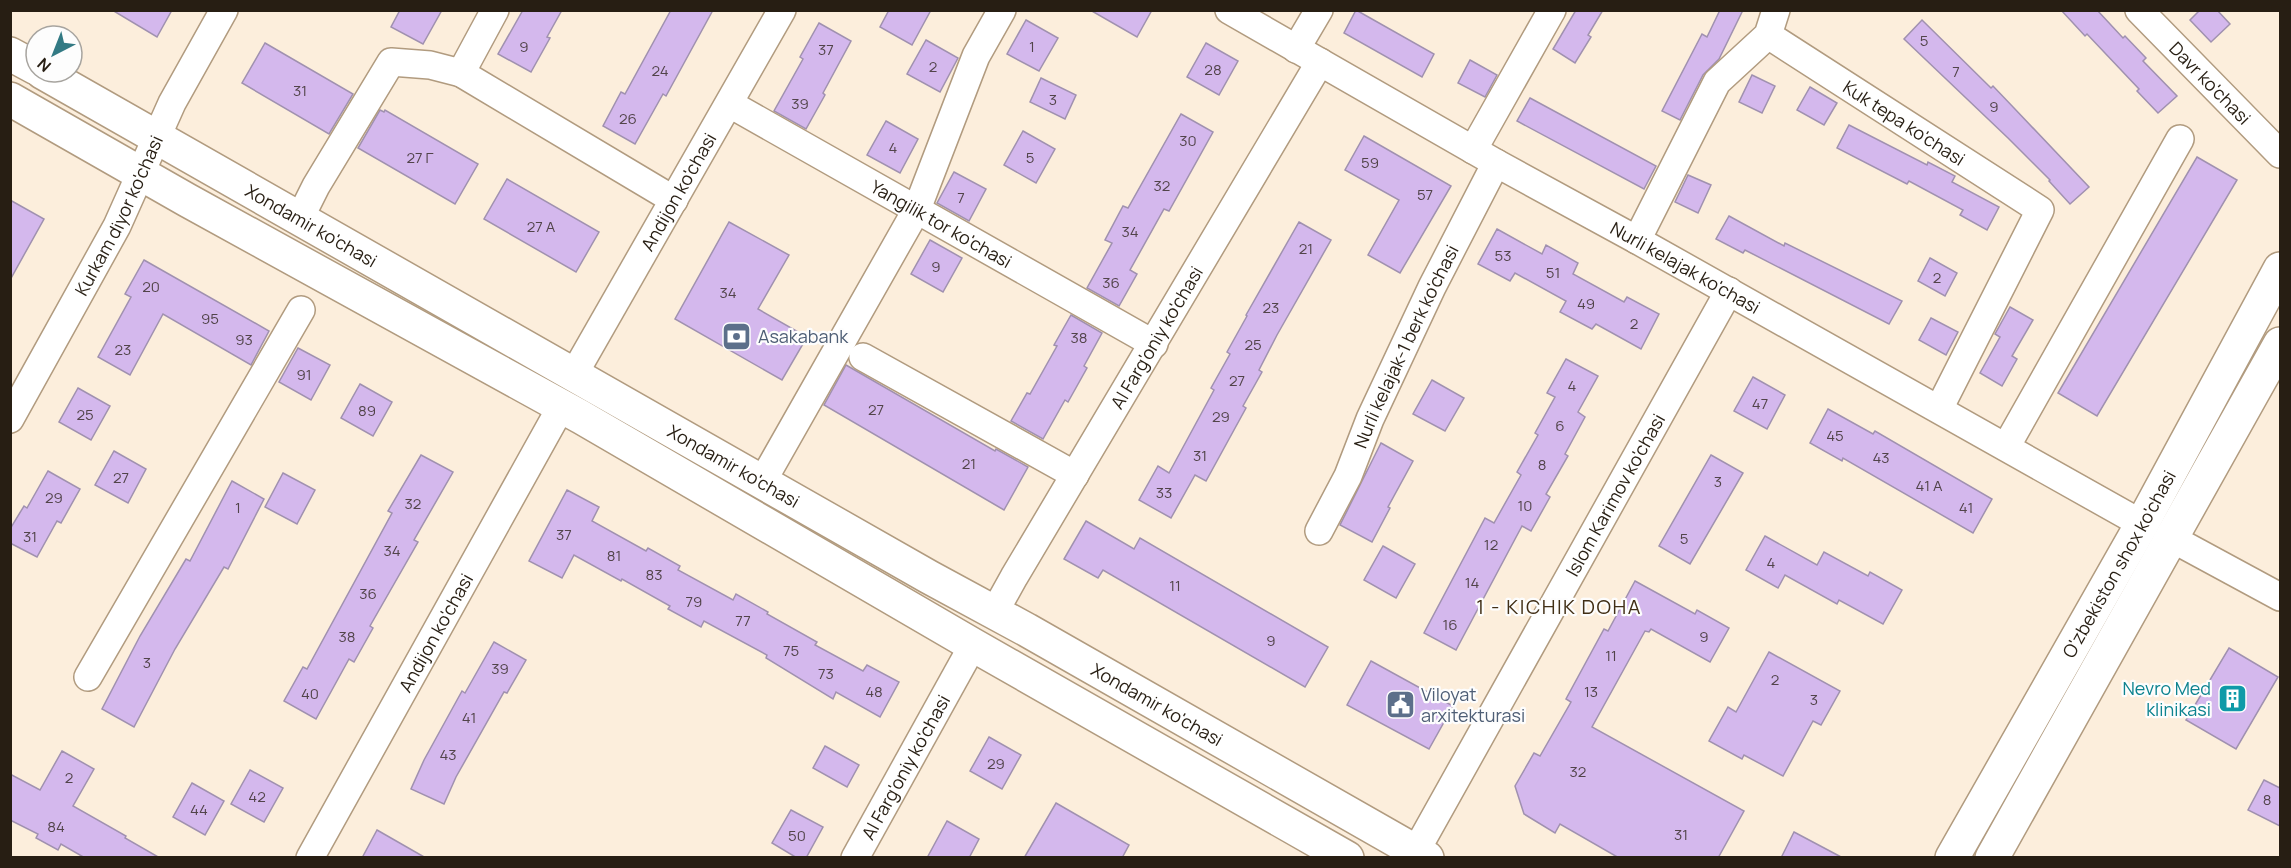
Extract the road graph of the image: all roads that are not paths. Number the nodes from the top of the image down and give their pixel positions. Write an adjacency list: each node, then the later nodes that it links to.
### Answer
1 (225, 10): 18 (street, Kurkam diyor ko'chasi)
2 (495, 10): 14 (street)
3 (782, 10): 17 (street, Andijon ko'chasi)
4 (1002, 10): 25 (street)
5 (1229, 10): 10 (street, Nurli kelajak ko'chasi)
6 (1319, 10): 10 (street)
7 (1552, 10): 20 (street)
8 (2139, 10): 21 (street, Davr ko'chasi)
9 (1772, 23): 27 (street); 36 (street, Kuk tepa ko'chasi)
10 (1296, 49): 13 (street, Nurli kelajak ko'chasi)
11 (10, 54): 12 (main road)
12 (24, 62)
13 (1320, 62): 20 (street, Nurli kelajak ko'chasi); 31 (street, Al Farg'oniy ko'chasi)
14 (461, 73): 24 (street); 26 (street)
15 (63, 84): 18 (main road, Xondamir ko'chasi)
16 (10, 99): 23 (main road, Xondamir ko'chasi)
17 (729, 104): 24 (street, Andijon ko'chasi); 25 (street, Yangilik tor ko'chasi)
18 (156, 136): 23 (street, Kurkam diyor ko'chasi); 26 (main road, Xondamir ko'chasi)
19 (2180, 139): 38 (street)
20 (1473, 150): 22 (street, Nurli kelajak ko'chasi)
21 (2280, 154)
22 (1497, 163): 27 (street, Nurli kelajak ko'chasi); 42 (street, Nurli kelajak-1 berk ko'chasi)
23 (140, 173): 35 (main road, Xondamir ko'chasi); 37 (street, Kurkam diyor ko'chasi)
24 (674, 200): 34 (street, Andijon ko'chasi)
25 (917, 209): 31 (street, Yangilik tor ko'chasi); 40 (street)
26 (300, 218): 34 (main road, Xondamir ko'chasi)
27 (1637, 240): 29 (street, Nurli kelajak ko'chasi)
28 (2280, 268): 41 (main road, O'zbekiston shox ko'chasi)
29 (1729, 291): 36 (street, Nurli kelajak ko'chasi); 48 (street, Islom Karimov ko'chasi)
30 (300, 310): 47 (street)
31 (1154, 344): 39 (street, Al Farg'oniy ko'chasi)
32 (2280, 344): 43 (main road, O'zbekiston shox ko'chasi)
33 (863, 357): 39 (street)
34 (574, 374): 40 (main road, Xondamir ko'chasi)
35 (561, 407): 46 (main road, Xondamir ko'chasi); 49 (street, Andijon ko'chasi)
36 (1939, 409): 38 (street, Nurli kelajak ko'chasi)
37 (10, 418)
38 (2006, 447): 41 (street, Nurli kelajak ko'chasi)
39 (1075, 475): 45 (street, Al Farg'oniy ko'chasi)
40 (762, 482): 45 (main road, Xondamir ko'chasi)
41 (2142, 524): 52 (main road, O'zbekiston shox ko'chasi)
42 (1319, 531)
43 (2171, 538): 44 (street); 53 (main road, O'zbekiston shox ko'chasi)
44 (2280, 597)
45 (994, 613): 48 (main road, Xondamir ko'chasi)
46 (973, 645): 50 (street, Al Farg'oniy ko'chasi); 51 (main road, Xondamir ko'chasi)
47 (88, 677)
48 (1418, 855)
49 (310, 858)
50 (855, 858)
51 (1347, 858)
52 (1952, 858)
53 (1992, 858)

